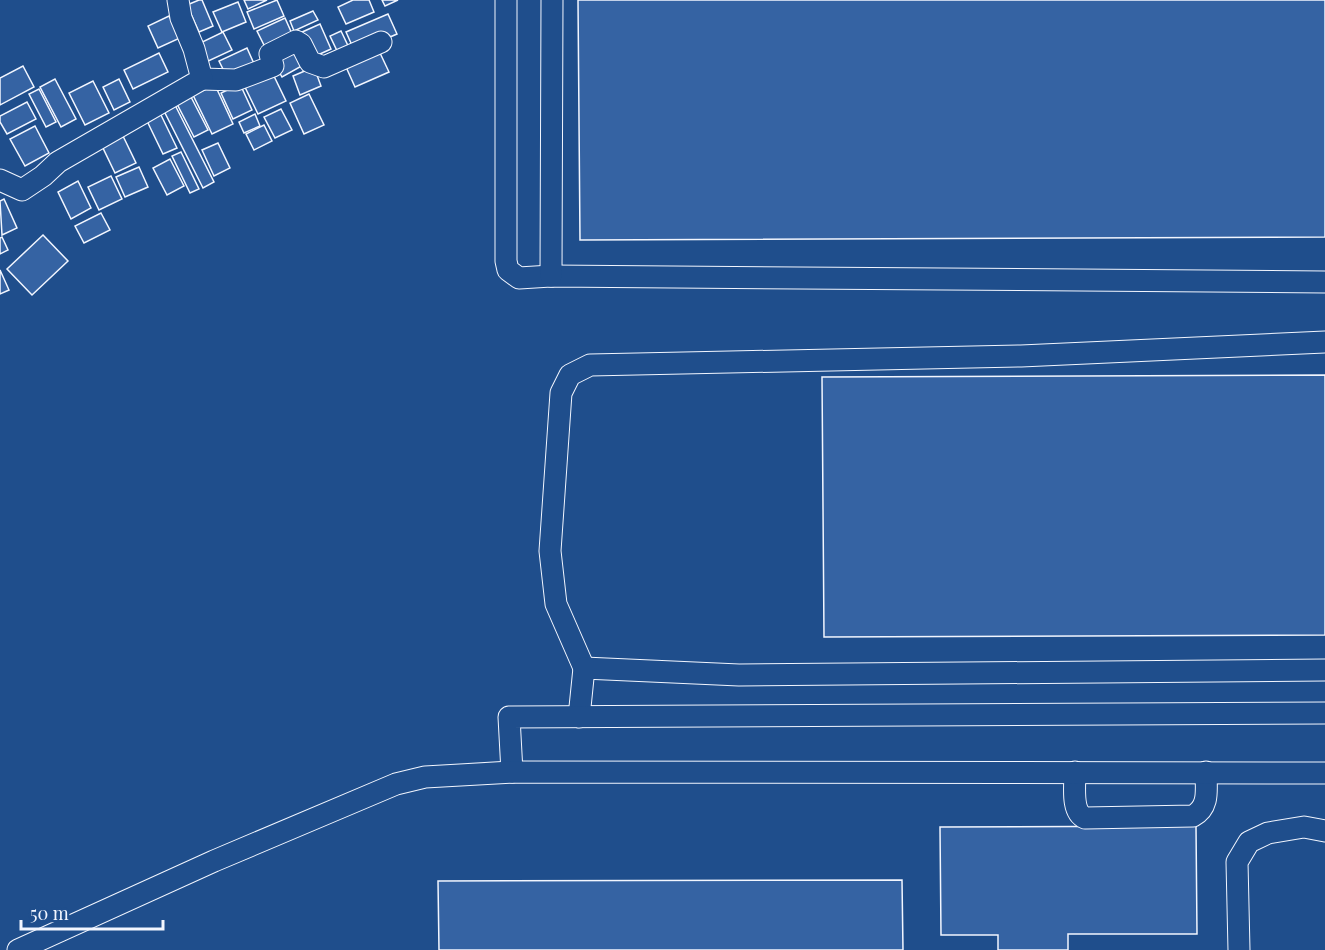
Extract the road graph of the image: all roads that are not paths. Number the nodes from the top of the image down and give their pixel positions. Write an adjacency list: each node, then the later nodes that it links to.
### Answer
1 (178, 0): 5 (street)
2 (506, 0): 7 (street)
3 (552, 0): 7 (street)
4 (381, 42): 5 (street)
5 (202, 79): 6 (street)
6 (0, 180)
7 (551, 276): 8 (street)
8 (1325, 282)
9 (1325, 342): 10 (street)
10 (584, 668): 11 (street); 13 (street)
11 (1325, 670)
12 (1325, 713): 13 (street)
13 (579, 717): 14 (street)
14 (512, 772): 15 (street); 19 (street)
15 (1075, 772): 16 (street); 16 (street)
16 (1206, 772): 17 (street)
17 (1325, 773)
18 (1325, 831): 21 (street)
19 (56, 942): 20 (street)
20 (18, 950)
21 (1239, 950)

